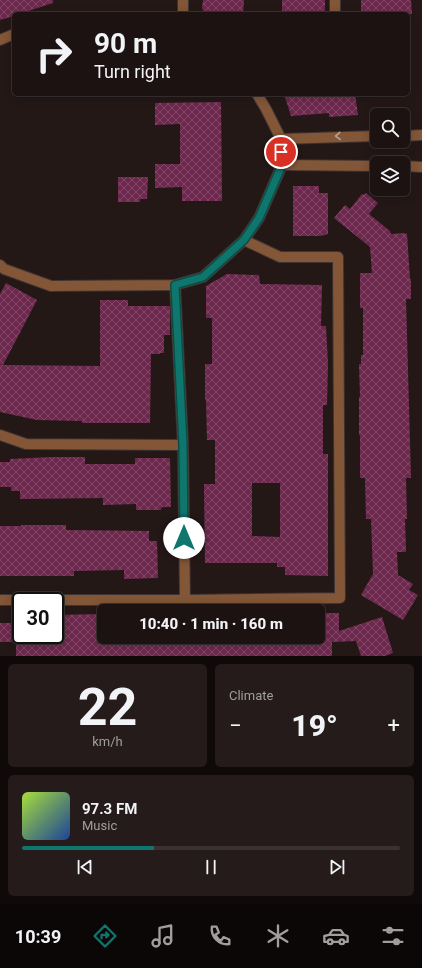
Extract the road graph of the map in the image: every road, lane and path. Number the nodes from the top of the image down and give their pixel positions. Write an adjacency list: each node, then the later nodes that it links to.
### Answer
1 (182, 0): 3 (street)
2 (335, 0): 4 (street)
3 (182, 12)
4 (335, 12)
5 (12, 35): 6 (street)
6 (0, 40)
7 (258, 96): 11 (street)
8 (422, 135): 10 (street)
9 (370, 136): 11 (street, one-way to 11)
10 (410, 136)
11 (281, 139): 12 (street)
12 (282, 165): 13 (street); 16 (street)
13 (370, 166)
14 (410, 166): 15 (street)
15 (422, 166)
16 (244, 240): 18 (street); 22 (street)
17 (0, 265): 18 (street)
18 (175, 285): 20 (street)
19 (0, 435): 20 (street)
20 (183, 445): 22 (street)
21 (0, 600): 22 (street)
22 (185, 600)

